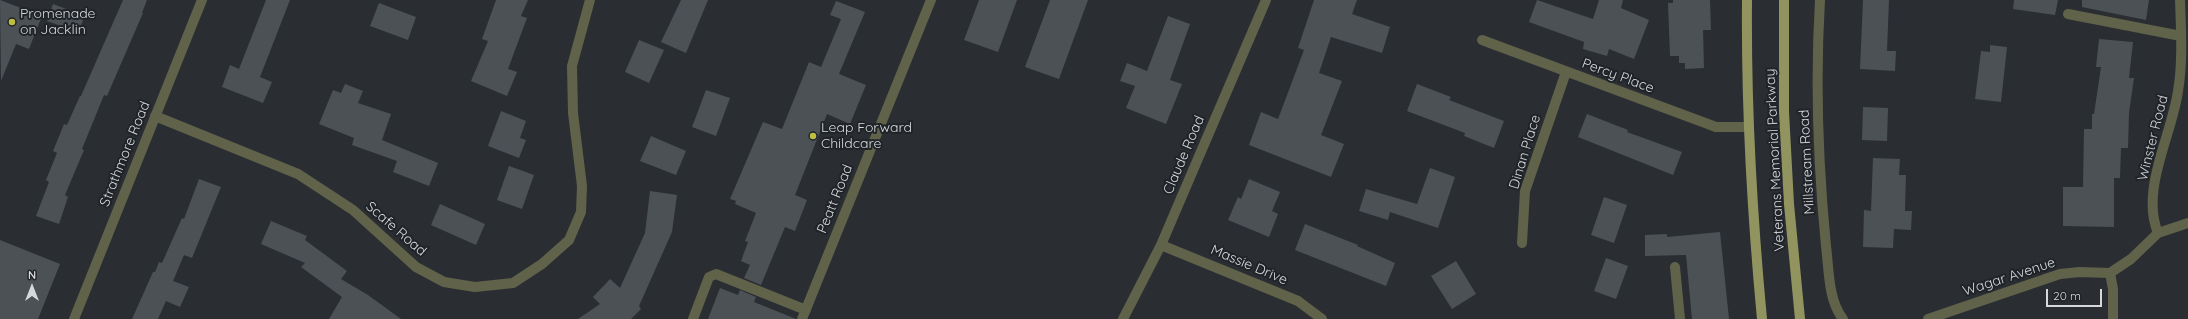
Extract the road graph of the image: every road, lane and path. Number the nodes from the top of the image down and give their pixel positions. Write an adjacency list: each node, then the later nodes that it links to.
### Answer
1 (202, 0): 13 (street, Strathmore Road)
2 (590, 0): 13 (street, Scafe Road)
3 (931, 0): 21 (street, Peatt Road)
4 (1266, 0): 18 (street, Claude Road)
5 (1747, 0): 14 (main road, Veterans Memorial Parkway)
6 (1784, 0): 28 (main road, Veterans Memorial Parkway)
7 (1820, 0): 29 (street, Millstream Road)
8 (2180, 0): 10 (street, Winster Road)
9 (2068, 14): 10 (street)
10 (2181, 36): 16 (street, Winster Road)
11 (1482, 40): 12 (street, Percy Place)
12 (1566, 72): 14 (street, Percy Place); 17 (street, Dinan Place)
13 (155, 116): 22 (street, Strathmore Road)
14 (1748, 127): 27 (main road, Veterans Memorial Parkway)
15 (2188, 223): 16 (street)
16 (2158, 233): 20 (street)
17 (1522, 243)
18 (1162, 245): 24 (street, Claude Road); 25 (street, Massie Drive)
19 (1675, 267): 26 (street)
20 (2110, 273): 30 (street, Wagar Avenue); 31 (street)
21 (804, 314): 23 (street)
22 (74, 319)
23 (693, 319)
24 (1123, 319)
25 (1322, 319)
26 (1680, 319)
27 (1762, 319)
28 (1800, 319)
29 (1843, 319)
30 (1928, 319)
31 (2113, 319)

